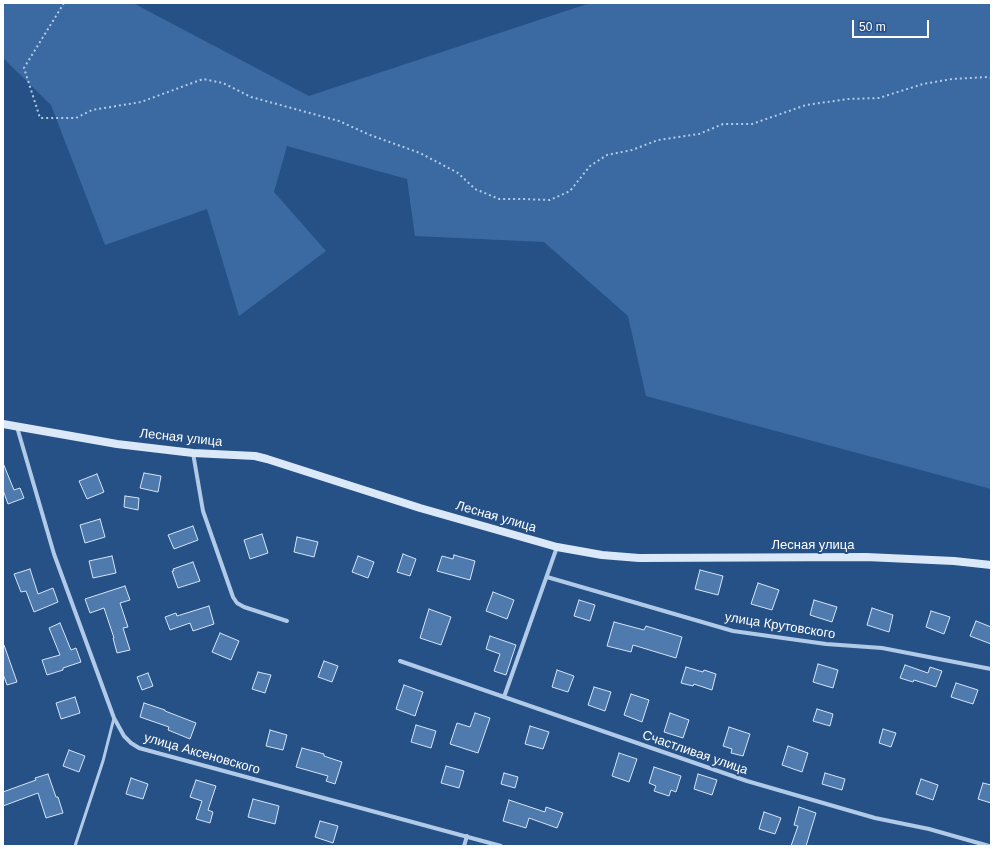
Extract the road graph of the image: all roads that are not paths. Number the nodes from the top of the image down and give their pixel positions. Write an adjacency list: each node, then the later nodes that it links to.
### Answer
1 (3, 424): 2 (main road, Лесная улица)
2 (17, 427): 3 (main road, Лесная улица); 11 (street, улица Аксеновского)
3 (193, 453): 4 (main road, Лесная улица); 7 (street)
4 (557, 547): 5 (main road, Лесная улица); 6 (street)
5 (991, 565)
6 (547, 577): 9 (street, улица Крутовского); 10 (street)
7 (287, 621)
8 (400, 661): 10 (street, Счастливая улица)
9 (991, 669)
10 (504, 697): 16 (street, Счастливая улица)
11 (114, 718): 12 (street, улица Аксеновского); 13 (lane)
12 (467, 836): 14 (street); 15 (street, улица Аксеновского)
13 (75, 846)
14 (464, 846)
15 (501, 846)
16 (989, 846)

